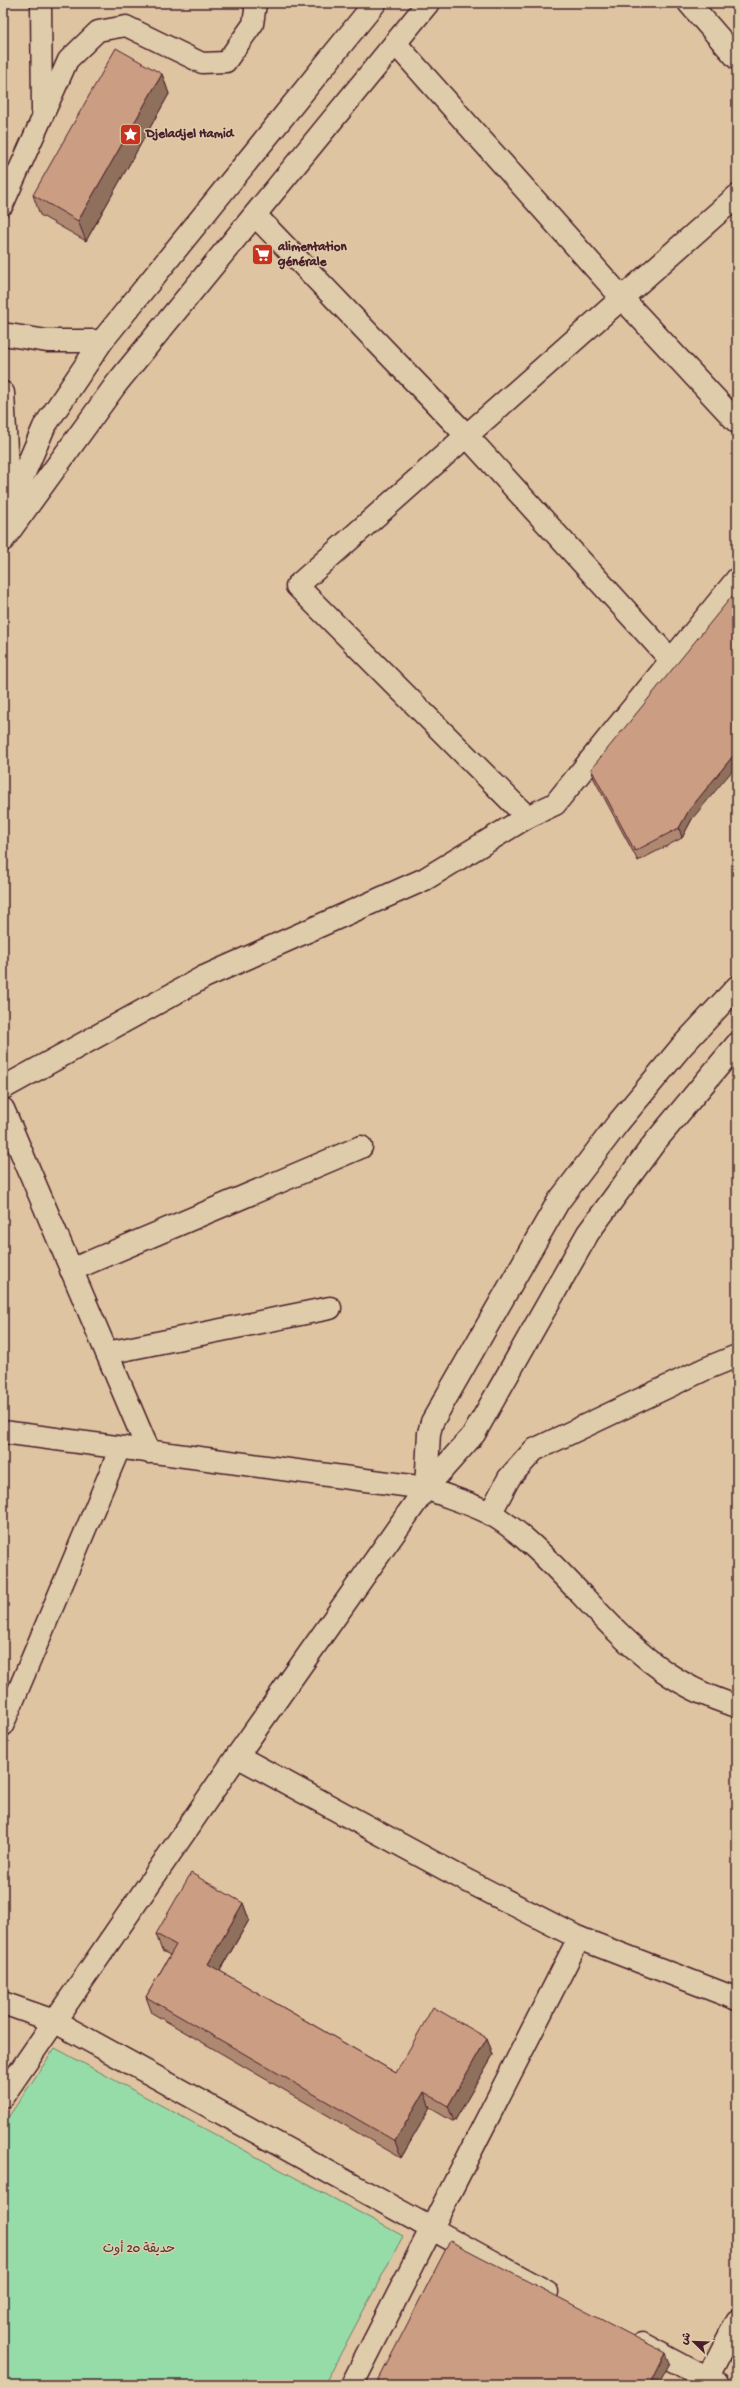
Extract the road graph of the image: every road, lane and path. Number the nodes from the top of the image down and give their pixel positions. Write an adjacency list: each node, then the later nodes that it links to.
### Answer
1 (41, 3): 8 (lane)
2 (253, 3): 8 (lane)
3 (375, 3): 14 (street)
4 (428, 3): 6 (street)
5 (689, 3): 7 (street)
6 (395, 43): 11 (street); 12 (street)
7 (737, 58)
8 (42, 118): 10 (lane)
9 (737, 196): 12 (street)
10 (3, 205)
11 (255, 215): 17 (street); 19 (street)
12 (622, 298): 16 (street); 17 (street)
13 (3, 334): 14 (street)
14 (102, 341): 18 (street)
15 (3, 393): 18 (street)
16 (737, 422)
17 (467, 436): 21 (street); 22 (street)
18 (6, 515)
19 (3, 540)
20 (737, 579): 21 (street)
21 (671, 660): 22 (street)
22 (527, 817): 25 (street)
23 (737, 987): 36 (street)
24 (737, 1044): 36 (street)
25 (3, 1088)
26 (3, 1109): 28 (street)
27 (361, 1147): 29 (street)
28 (13, 1152): 29 (street)
29 (71, 1270): 31 (street)
30 (330, 1308): 31 (street)
31 (107, 1353): 35 (street)
32 (737, 1356): 37 (street)
33 (3, 1432): 34 (street)
34 (120, 1448): 35 (street); 39 (lane)
35 (149, 1452): 36 (street)
36 (426, 1488): 37 (street); 40 (street)
37 (490, 1514): 38 (street)
38 (737, 1706)
39 (3, 1726)
40 (237, 1756): 41 (street); 44 (street)
41 (579, 1938): 42 (street); 46 (street)
42 (737, 1999)
43 (3, 2003): 44 (street)
44 (54, 2021): 45 (street); 46 (street)
45 (3, 2096)
46 (433, 2229): 47 (street); 51 (street)
47 (568, 2303)
48 (737, 2321): 50 (street)
49 (623, 2333): 50 (street)
50 (710, 2383)
51 (352, 2385)

